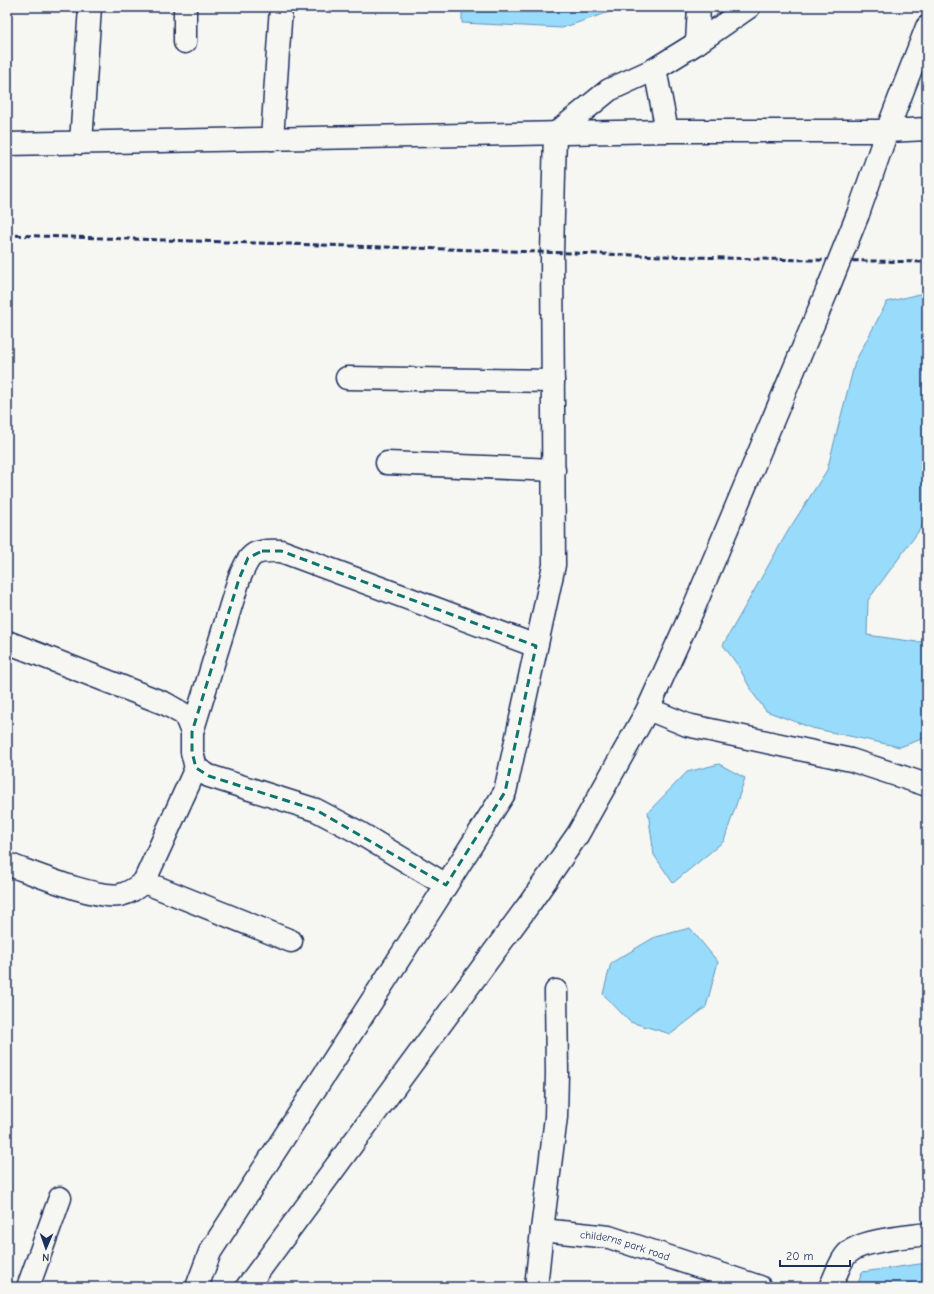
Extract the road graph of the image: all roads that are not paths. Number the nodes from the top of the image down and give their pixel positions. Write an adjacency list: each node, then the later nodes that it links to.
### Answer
1 (90, 7): 15 (street)
2 (185, 7): 7 (street)
3 (281, 7): 14 (street)
4 (699, 7): 8 (street)
5 (749, 7): 8 (street)
6 (927, 27): 12 (street)
7 (185, 42)
8 (697, 44): 9 (street)
9 (654, 68): 11 (street); 13 (street)
10 (927, 129): 12 (street)
11 (667, 131): 12 (street); 13 (street)
12 (887, 131): 23 (street, bridge)
13 (556, 134): 14 (street); 18 (street)
14 (272, 139): 15 (street)
15 (81, 143): 16 (street)
16 (7, 144)
17 (347, 378): 18 (street)
18 (553, 381): 20 (street)
19 (387, 463): 20 (street)
20 (554, 470): 22 (street)
21 (7, 642): 24 (street)
22 (536, 646): 24 (street); 29 (street)
23 (648, 708): 26 (street); 37 (street)
24 (192, 732): 25 (street)
25 (196, 768): 28 (street); 29 (street)
26 (927, 785)
27 (7, 864): 28 (street)
28 (144, 882): 30 (street)
29 (446, 885): 36 (street)
30 (291, 941)
31 (556, 990): 33 (street)
32 (60, 1198): 35 (street)
33 (542, 1230): 38 (street); 39 (street, childerns park road)
34 (927, 1234): 40 (street)
35 (28, 1287)
36 (197, 1287)
37 (247, 1287)
38 (536, 1287)
39 (760, 1287)
40 (830, 1287)

